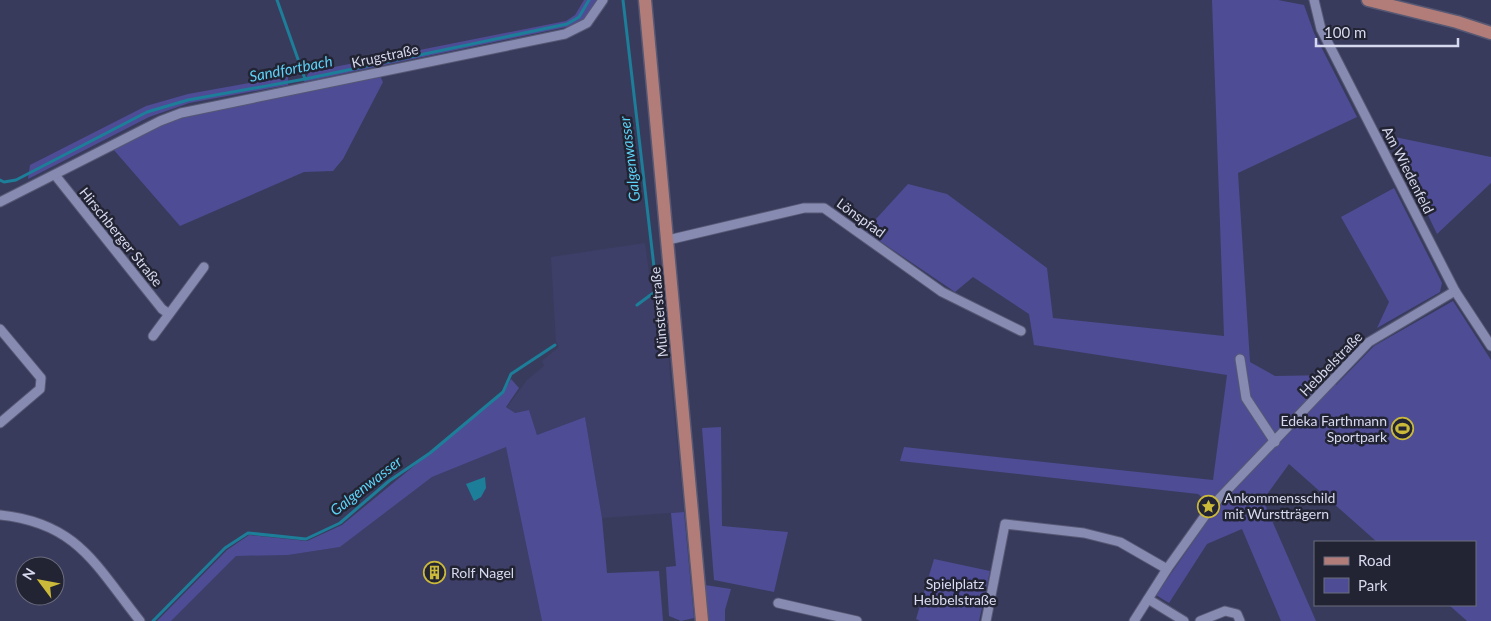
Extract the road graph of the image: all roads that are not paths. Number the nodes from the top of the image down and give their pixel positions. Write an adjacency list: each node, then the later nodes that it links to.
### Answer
1 (603, 0): 6 (street, Krugstraße)
2 (646, 0): 8 (main road, Münsterstraße)
3 (1314, 0): 10 (street, Am Wiedenfeld)
4 (1368, 0): 5 (main road)
5 (1491, 33)
6 (55, 175): 7 (street, Krugstraße); 11 (street, Hirschberger Straße)
7 (0, 202)
8 (668, 240): 13 (street, Lönspfad); 24 (main road, Münsterstraße)
9 (204, 267): 11 (street)
10 (1455, 290): 15 (street, Am Wiedenfeld); 18 (street, Hebbelstraße)
11 (169, 314): 14 (street)
12 (0, 329): 17 (street)
13 (1021, 331)
14 (153, 336)
15 (1491, 346)
16 (1240, 359): 18 (street)
17 (0, 423)
18 (1275, 442): 20 (street, Hebbelstraße)
19 (0, 515): 23 (street)
20 (1167, 569): 21 (street, Hebbelstraße); 26 (street)
21 (1148, 599): 27 (street, Hebbelstraße); 28 (street)
22 (778, 603): 25 (street)
23 (140, 621)
24 (702, 621)
25 (857, 621)
26 (986, 621)
27 (1134, 621)
28 (1184, 621)
29 (1200, 621): 30 (street)
30 (1240, 621)

